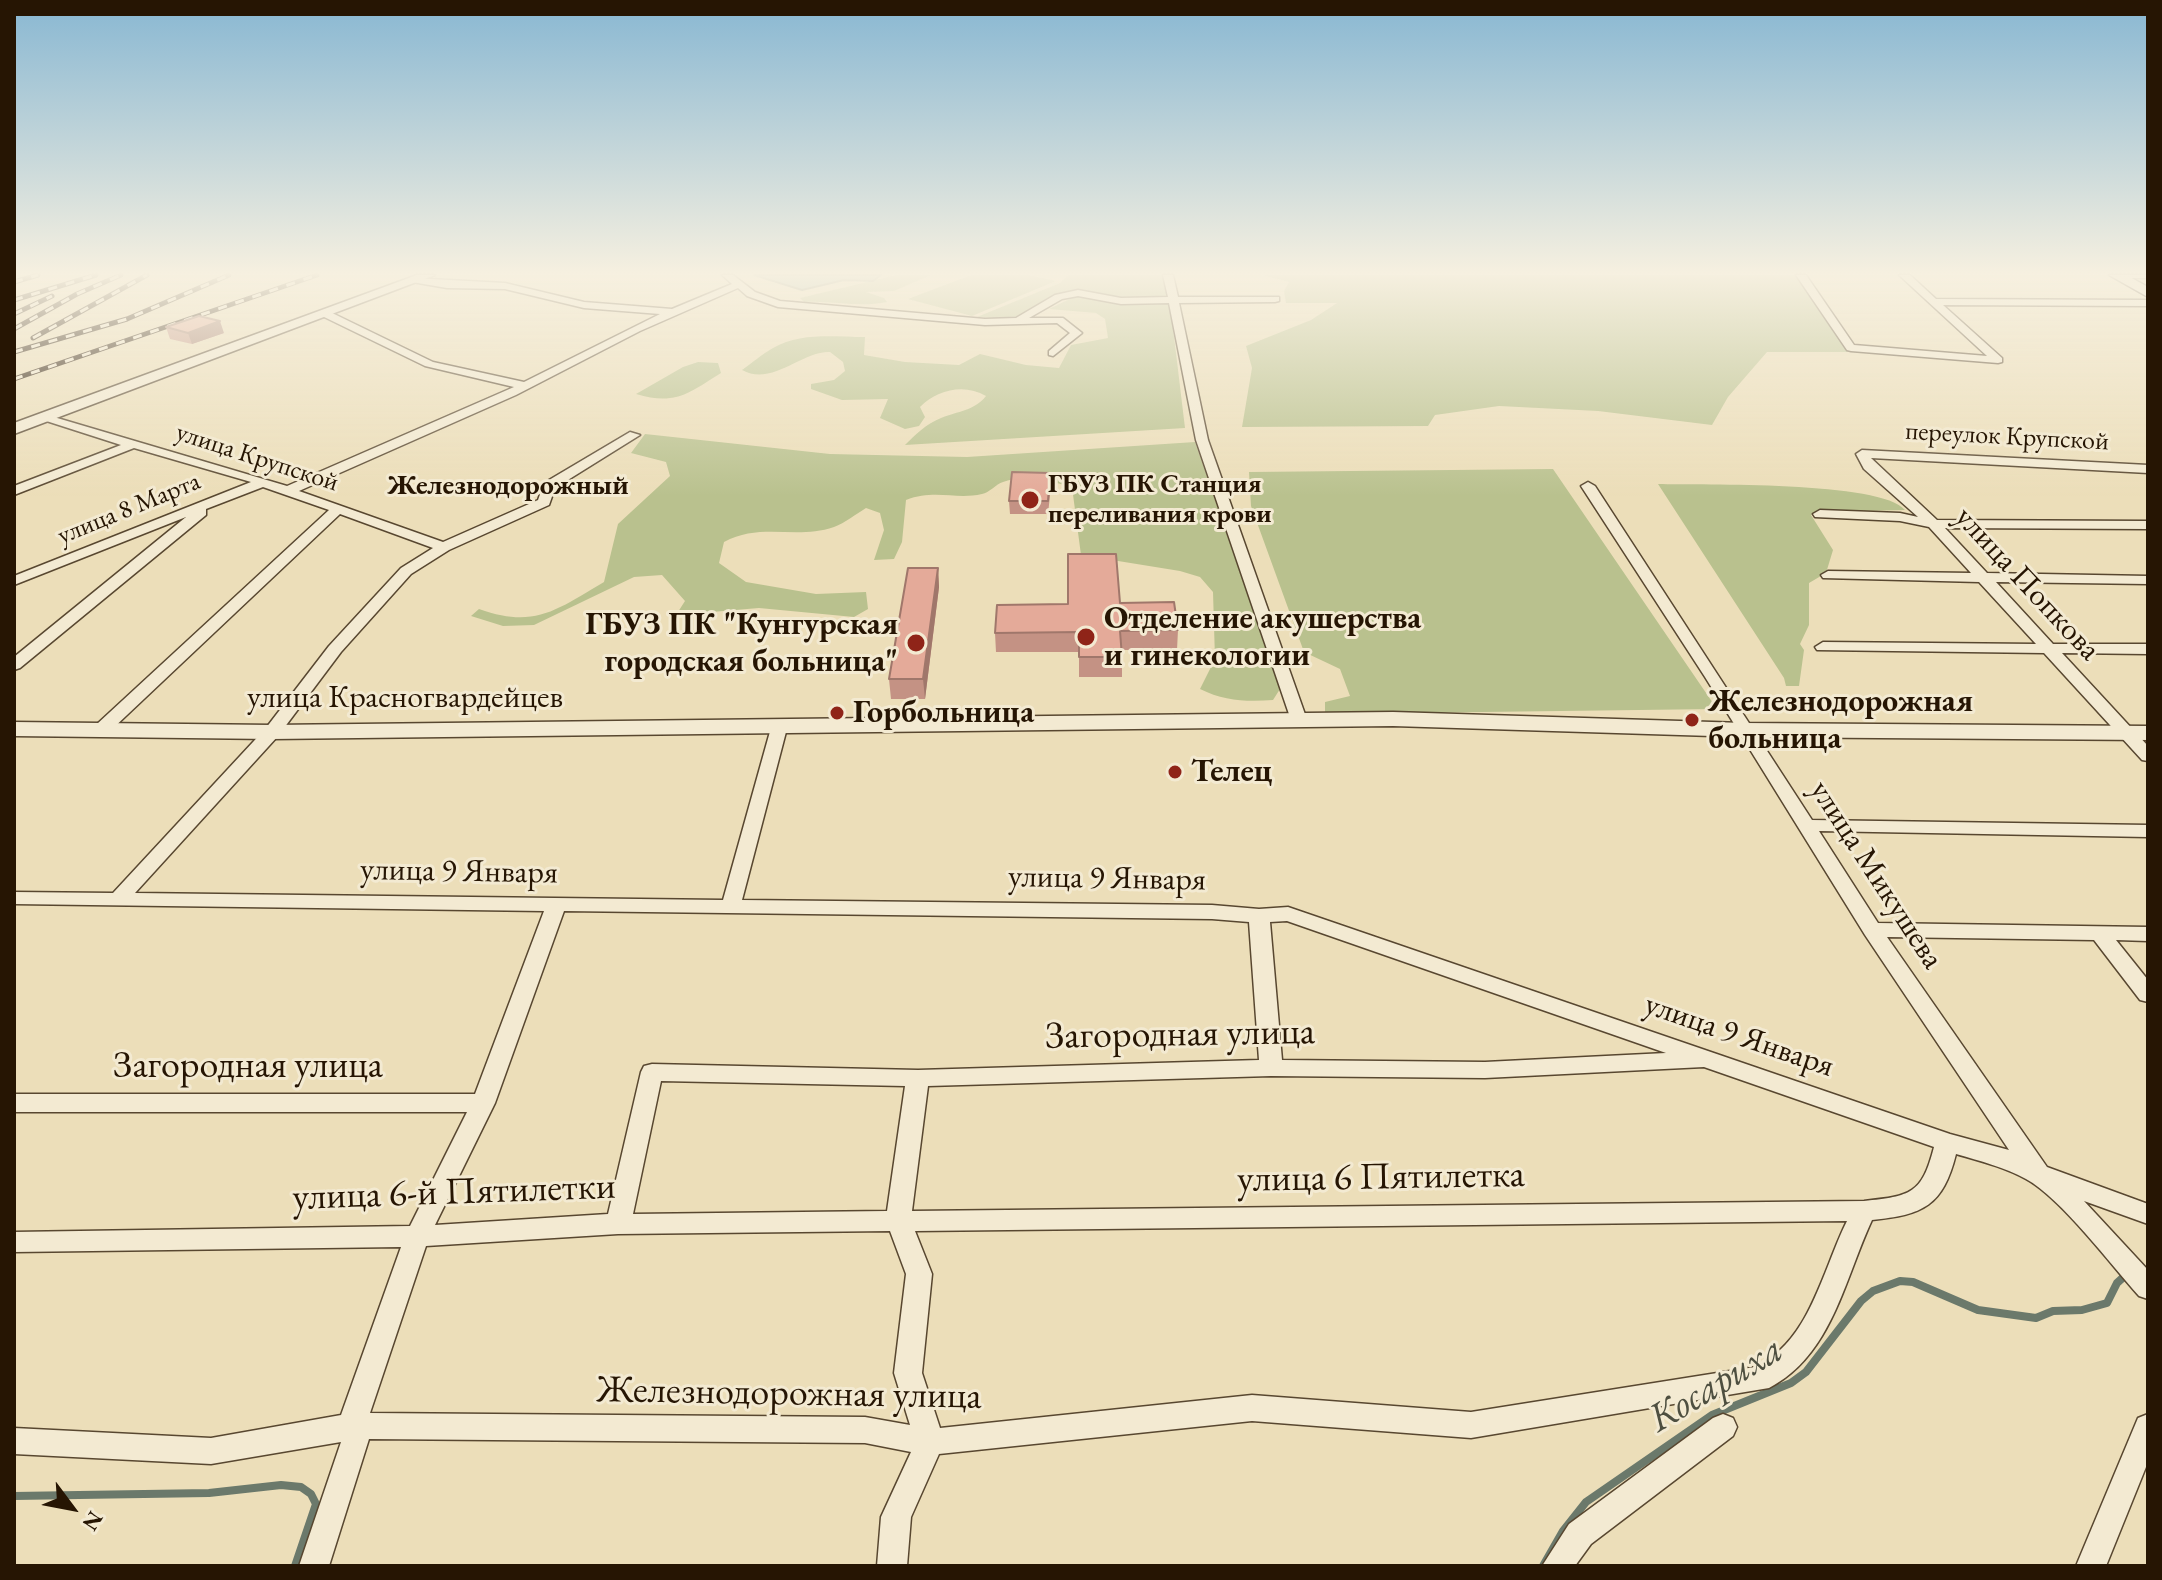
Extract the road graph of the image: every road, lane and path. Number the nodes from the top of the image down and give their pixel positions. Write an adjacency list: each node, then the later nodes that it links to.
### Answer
1 (232, 349): 10 (street)
2 (398, 349): 9 (street)
3 (595, 349): 9 (street)
4 (1058, 349): 8 (street)
5 (1184, 349): 34 (street)
6 (1860, 349): 7 (street)
7 (1985, 349)
8 (1053, 353)
9 (524, 386): 19 (street)
10 (48, 420): 11 (street); 13 (street, улица Крупской)
11 (14, 429)
12 (634, 435): 25 (street)
13 (134, 444): 16 (street, улица Крупской); 18 (street)
14 (1862, 454): 15 (street, переулок Крупской); 23 (street, улица Попкова)
15 (2148, 469)
16 (263, 482): 19 (street, улица Крупской); 20 (street, улица 8 Марта)
17 (1588, 486): 38 (street, улица Микушева)
18 (14, 491)
19 (288, 491): 21 (street, улица Крупской)
20 (215, 500): 29 (street, улица 8 Марта); 33 (street)
21 (337, 510): 25 (street, улица Крупской); 35 (street)
22 (1820, 514): 23 (street)
23 (1934, 524): 24 (street); 27 (street, улица Попкова)
24 (2148, 525)
25 (444, 547): 39 (street)
26 (1828, 575): 27 (street)
27 (1981, 578): 28 (street); 31 (street, улица Попкова)
28 (2148, 580)
29 (14, 581)
30 (1823, 647): 31 (street)
31 (2048, 648): 32 (street); 40 (street, улица Попкова)
32 (2148, 649)
33 (14, 665)
34 (1299, 720): 36 (street, улица Красногвардейцев); 38 (street, улица Красногвардейцев)
35 (103, 728): 37 (street, улица Красногвардейцев); 39 (street, улица Красногвардейцев)
36 (779, 728): 39 (street, улица Красногвардейцев); 47 (street)
37 (14, 729)
38 (1744, 730): 40 (street, улица Красногвардейцев); 42 (street, улица Микушева)
39 (272, 732): 44 (street)
40 (2137, 733): 41 (street, улица Попкова)
41 (2148, 756)
42 (1804, 825): 43 (street); 49 (street, улица Микушева)
43 (2148, 831)
44 (120, 897): 45 (street, улица 9 Января); 46 (street, улица 9 Января)
45 (14, 898)
46 (556, 906): 47 (street, улица 9 Января); 57 (street)
47 (731, 906): 48 (street, улица 9 Января)
48 (1259, 916): 53 (street, улица 9 Января); 54 (street)
49 (1872, 930): 50 (street); 59 (street, улица Микушева)
50 (2100, 934): 51 (street); 52 (street)
51 (2148, 934)
52 (2148, 995)
53 (1710, 1060): 54 (street, Загородная улица); 58 (street, улица 9 Января)
54 (1271, 1068): 55 (street, Загородная улица)
55 (918, 1078): 62 (street); 63 (street, Загородная улица)
56 (14, 1103): 57 (street, Загородная улица)
57 (483, 1103): 64 (street)
58 (1947, 1142): 59 (street, улица 9 Января); 60 (street)
59 (2038, 1174): 61 (street, улица 9 Января); 66 (street)
60 (1864, 1211): 62 (street, улица 6 Пятилетка); 71 (street, Железнодорожная улица)
61 (2148, 1214)
62 (898, 1220): 63 (street, улица 6-й Пятилетки); 71 (street)
63 (618, 1224): 64 (street, улица 6-й Пятилетки)
64 (417, 1236): 65 (street, улица 6-й Пятилетки); 67 (street)
65 (14, 1242)
66 (2148, 1288)
67 (356, 1426): 70 (street, Железнодорожная улица); 71 (street, Железнодорожная улица); 72 (street)
68 (1723, 1427): 74 (street)
69 (2148, 1427): 75 (street)
70 (14, 1441)
71 (930, 1442): 73 (street)
72 (314, 1566)
73 (892, 1566)
74 (1557, 1566)
75 (2091, 1566)

